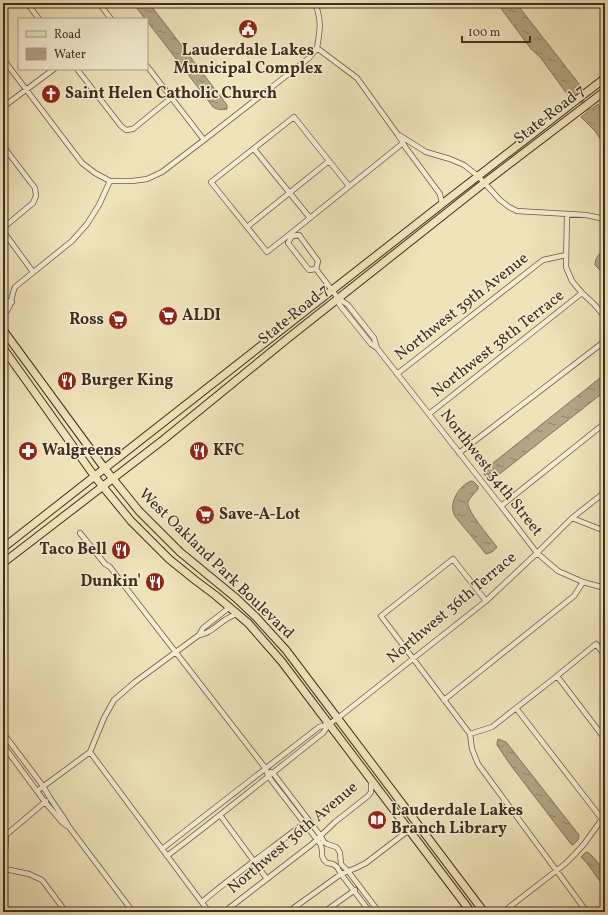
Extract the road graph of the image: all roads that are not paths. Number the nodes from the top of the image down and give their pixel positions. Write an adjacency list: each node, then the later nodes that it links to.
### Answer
1 (27, 3): 4 (street)
2 (99, 3): 5 (street)
3 (315, 3): 6 (street)
4 (38, 18)
5 (111, 18)
6 (317, 48): 16 (street); 17 (street)
7 (3, 59): 12 (street)
8 (148, 67): 14 (street)
9 (53, 70): 12 (street)
10 (78, 70): 14 (street)
11 (605, 78): 22 (main road, State Road 7)
12 (27, 90): 15 (street); 23 (street)
13 (605, 91): 24 (main road, State Road 7)
14 (171, 98): 17 (street)
15 (3, 107)
16 (398, 134): 18 (street); 22 (street)
17 (204, 140): 23 (street)
18 (403, 143): 25 (street); 27 (street)
19 (3, 146): 32 (street)
20 (254, 149): 21 (street); 26 (street); 31 (street)
21 (329, 161): 25 (street); 26 (street)
22 (478, 176): 24 (street); 27 (main road, State Road 7)
23 (110, 181): 36 (street)
24 (484, 183): 28 (street); 39 (main road, State Road 7)
25 (349, 186): 29 (street)
26 (289, 193): 29 (street); 31 (street)
27 (442, 204): 37 (main road, State Road 7)
28 (567, 214): 30 (street); 34 (street)
29 (310, 218): 33 (street)
30 (605, 219)
31 (247, 227): 33 (street)
32 (3, 229): 36 (street)
33 (291, 235): 35 (street, Northwest 34th Street); 35 (street, Northwest 34th Street)
34 (566, 255): 38 (street); 48 (street, Northwest 39th Avenue)
35 (316, 269): 37 (street, Northwest 34th Street)
36 (33, 272): 41 (street)
37 (332, 290): 39 (street, Northwest 34th Street); 46 (main road, State Road 7)
38 (582, 293): 43 (street); 50 (street, Northwest 38th Terrace)
39 (338, 298): 48 (street, Northwest 34th Street); 49 (main road, State Road 7)
40 (3, 300): 41 (street)
41 (12, 302): 42 (street)
42 (3, 316)
43 (605, 317)
44 (3, 330): 53 (main road, West Oakland Park Boulevard)
45 (605, 341): 52 (street)
46 (261, 346): 49 (main road); 53 (main road, State Road 7)
47 (3, 348): 54 (main road, West Oakland Park Boulevard)
48 (397, 374): 50 (street, Northwest 34th Street)
49 (226, 389): 55 (main road, State Road 7)
50 (429, 414): 52 (street, Northwest 34th Street)
51 (605, 423): 58 (street)
52 (459, 453): 58 (street, Northwest 34th Street)
53 (105, 469): 54 (main road, State Road 7); 55 (main road, West Oakland Park Boulevard)
54 (95, 477): 56 (main road, West Oakland Park Boulevard); 62 (main road, State Road 7)
55 (113, 479): 56 (main road, State Road 7); 69 (main road, West Oakland Park Boulevard)
56 (103, 487): 64 (main road, State Road 7); 68 (main road, West Oakland Park Boulevard)
57 (605, 492): 59 (street, Northwest 36th Terrace)
58 (501, 506): 63 (street, Northwest 34th Street)
59 (572, 518): 60 (street); 63 (street, Northwest 36th Terrace)
60 (605, 530)
61 (80, 533): 72 (street)
62 (3, 548)
63 (537, 553): 65 (street, Northwest 34th Street); 67 (street, Northwest 36th Terrace)
64 (3, 563)
65 (583, 582): 66 (street, Northwest 34th Street); 76 (street)
66 (605, 588)
67 (486, 601): 74 (street, Northwest 36th Terrace); 74 (street)
68 (230, 607): 69 (main road); 70 (main road, West Oakland Park Boulevard); 71 (street)
69 (247, 609): 78 (main road, West Oakland Park Boulevard)
70 (238, 614): 71 (street); 79 (main road, West Oakland Park Boulevard)
71 (199, 635): 72 (street)
72 (176, 652): 84 (street); 85 (street)
73 (605, 655): 75 (street)
74 (414, 658): 76 (street); 78 (street, Northwest 36th Terrace)
75 (557, 676): 77 (street); 82 (street)
76 (444, 700): 81 (street)
77 (516, 708): 81 (street); 95 (street)
78 (338, 718): 79 (street, Northwest 36th Terrace); 97 (main road, West Oakland Park Boulevard)
79 (329, 724): 85 (street, Northwest 36th Terrace); 86 (street, Northwest 36th Terrace); 88 (main road, West Oakland Park Boulevard)
80 (3, 733): 89 (street)
81 (470, 734): 111 (street)
82 (605, 739)
83 (3, 745): 90 (street)
84 (90, 752): 89 (street); 106 (street)
85 (266, 769): 86 (street); 87 (street); 106 (street, Northwest 36th Terrace)
86 (273, 773): 87 (street, Northwest 36th Terrace); 96 (street)
87 (268, 776): 93 (street, Northwest 36th Terrace); 98 (street)
88 (371, 780): 94 (main road, West Oakland Park Boulevard); 104 (street, Northwest 36th Avenue)
89 (43, 786): 90 (street); 91 (street)
90 (37, 791): 92 (street)
91 (50, 798): 92 (street); 99 (street)
92 (45, 802): 99 (street); 103 (street)
93 (220, 815): 107 (street, Northwest 36th Terrace); 108 (street)
94 (401, 819): 97 (main road); 101 (main road, West Oakland Park Boulevard)
95 (604, 819): 111 (street)
96 (309, 820): 98 (street, Northwest 36th Avenue); 104 (street)
97 (418, 823): 102 (main road, West Oakland Park Boulevard)
98 (304, 824): 105 (street); 108 (street, Northwest 36th Avenue)
99 (69, 827): 120 (street)
100 (3, 830): 103 (street)
101 (410, 830): 102 (main road); 110 (street); 126 (main road, West Oakland Park Boulevard)
102 (423, 831): 127 (main road, West Oakland Park Boulevard)
103 (6, 835): 109 (street)
104 (320, 835): 105 (street, Northwest 36th Avenue); 110 (street)
105 (316, 839): 112 (street); 113 (street, Northwest 36th Avenue)
106 (162, 849): 107 (street)
107 (167, 856): 117 (street)
108 (254, 862): 113 (street); 117 (street, Northwest 36th Avenue)
109 (5, 869): 116 (street); 119 (street)
110 (348, 871): 112 (street); 114 (street)
111 (556, 871): 128 (street); 129 (street)
112 (341, 874): 115 (street); 118 (street)
113 (267, 879): 122 (street, Northwest 36th Avenue)
114 (359, 886): 115 (street); 125 (street)
115 (354, 890): 123 (street); 124 (street)
116 (3, 891)
117 (202, 902): 121 (street)
118 (290, 911)
119 (66, 912)
120 (133, 912)
121 (209, 912)
122 (224, 912)
123 (324, 912)
124 (370, 912)
125 (379, 912)
126 (471, 912)
127 (484, 912)
128 (503, 912)
129 (587, 912)

